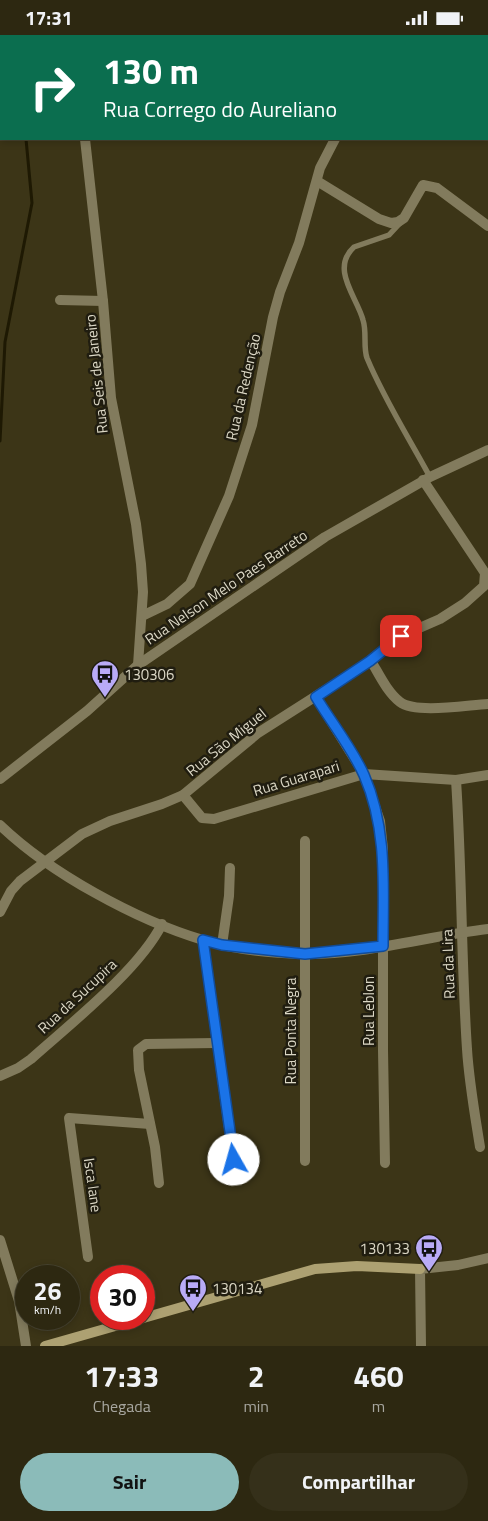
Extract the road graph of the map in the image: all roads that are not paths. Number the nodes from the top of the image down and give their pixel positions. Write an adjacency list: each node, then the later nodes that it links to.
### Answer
1 (85, 140): 7 (street, Rua Seis de Janeiro)
2 (334, 140): 3 (street, Rua da Redenção)
3 (317, 181): 4 (street); 11 (street, Rua da Redenção)
4 (404, 218): 5 (street); 9 (lane)
5 (488, 226)
6 (60, 300): 7 (street)
7 (104, 301): 11 (street, Rua Seis de Janeiro)
8 (488, 450): 9 (street, Rua Nelson Melo Paes Barreto)
9 (426, 479): 10 (street); 13 (street, Rua Nelson Melo Paes Barreto)
10 (487, 574): 12 (street, Rua São Miguel)
11 (142, 616): 13 (street, Rua Seis de Janeiro)
12 (370, 661): 14 (street, Rua São Miguel); 15 (street)
13 (138, 665): 18 (street, Rua Nelson Melo Paes Barreto)
14 (316, 697): 16 (street, Rua Leblon); 20 (street, Rua São Miguel)
15 (488, 704)
16 (364, 774): 19 (street, Rua Guarapari); 20 (street, Rua Guarapari); 31 (street, Rua Leblon)
17 (488, 775): 19 (street, Rua Guarapari)
18 (0, 779)
19 (456, 780): 28 (street, Rua da Lira)
20 (183, 795): 23 (street, Rua São Miguel)
21 (0, 825): 23 (street)
22 (305, 841): 32 (street, Rua Ponta Negra)
23 (44, 863): 25 (street, Rua São Miguel); 26 (street)
24 (230, 868): 30 (street)
25 (0, 912)
26 (162, 924): 29 (street); 34 (street, Rua da Sucupira)
27 (488, 929): 28 (street)
28 (461, 932): 31 (street); 36 (street, Rua da Lira)
29 (203, 940): 30 (street); 33 (street)
30 (222, 945): 32 (street)
31 (383, 946): 32 (street); 38 (street, Rua Leblon)
32 (305, 954): 37 (street, Rua Ponta Negra)
33 (216, 1043): 35 (street); 39 (street)
34 (0, 1076)
35 (150, 1124): 40 (street); 42 (street, Isca lane)
36 (480, 1147)
37 (305, 1161)
38 (385, 1163)
39 (236, 1179)
40 (159, 1183)
41 (0, 1239): 45 (street)
42 (88, 1257)
43 (488, 1257): 44 (street)
44 (420, 1269): 46 (street); 47 (street)
45 (26, 1346)
46 (45, 1346)
47 (421, 1346)

